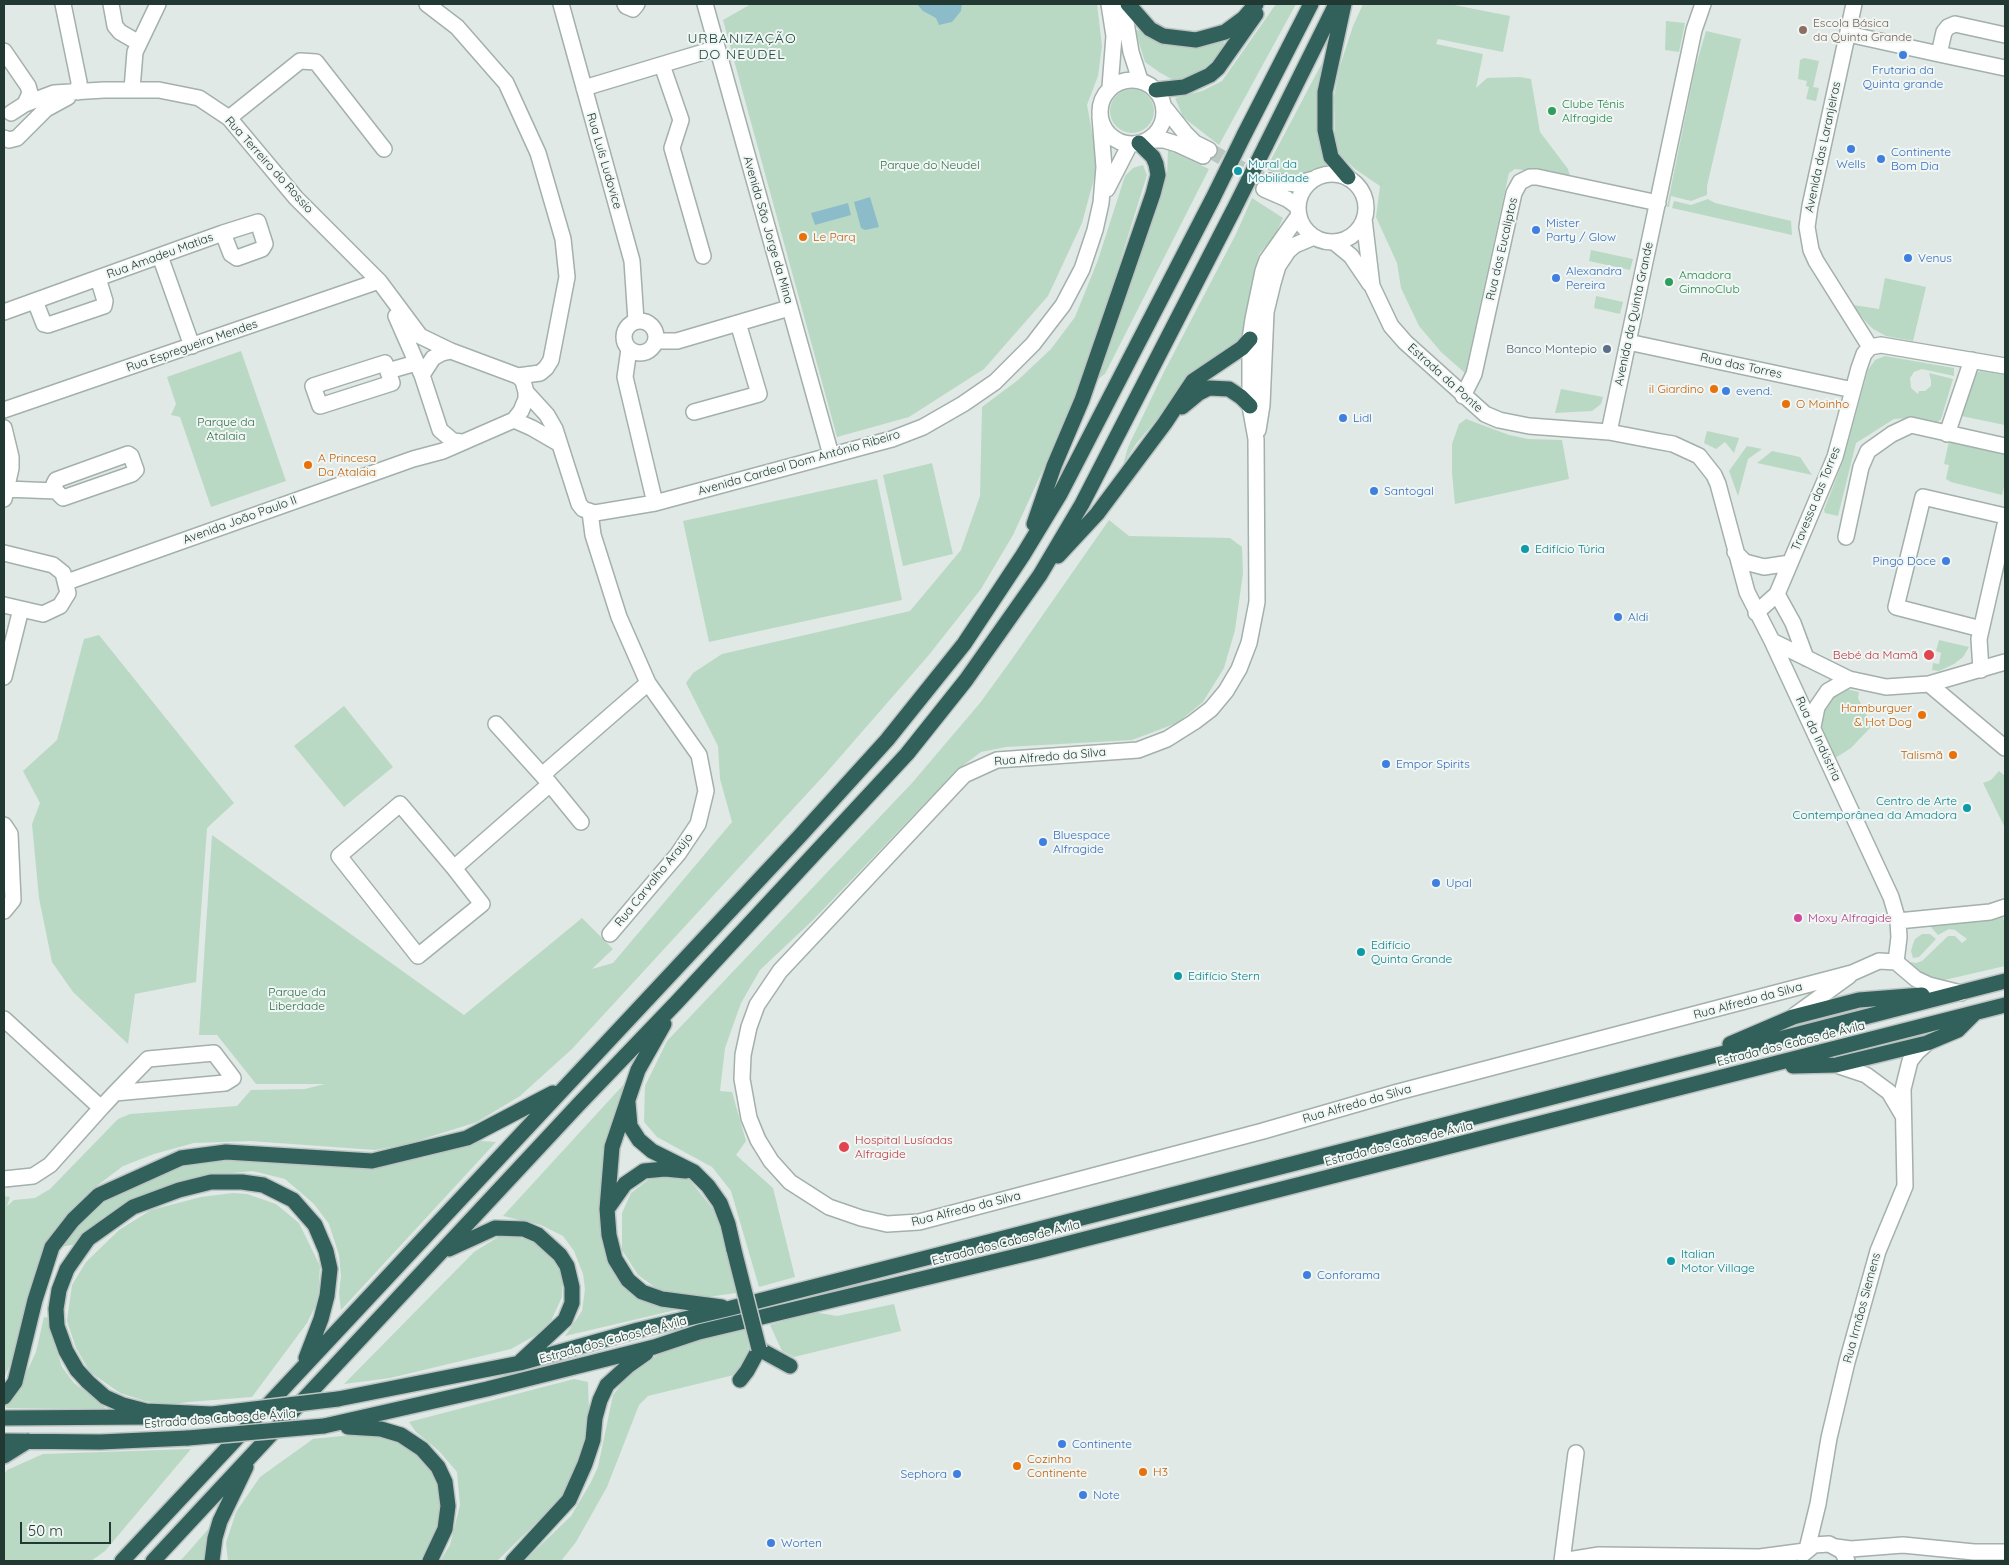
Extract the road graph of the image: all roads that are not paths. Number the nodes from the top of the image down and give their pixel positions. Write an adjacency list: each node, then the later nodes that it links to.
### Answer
1 (63, 4): 32 (street)
2 (111, 4): 21 (street)
3 (158, 4): 21 (street)
4 (427, 4): 73 (street)
5 (561, 4): 29 (street, Rua Luís Ludovice)
6 (625, 4): 7 (street)
7 (637, 4)
8 (705, 4): 22 (street, Avenida São Jorge da Mina)
9 (1109, 4): 28 (street)
10 (1122, 4): 27 (street)
11 (1128, 4): 12 (highway)
12 (1256, 4)
13 (1262, 4): 31 (highway)
14 (1310, 4): 101 (highway, bridge)
15 (1336, 4): 103 (highway, bridge)
16 (1344, 4): 42 (highway)
17 (1702, 4): 45 (street, Avenida da Quinta Grande)
18 (1854, 4): 19 (street, Avenida das Laranjeiras)
19 (1848, 34): 24 (street); 66 (street, Avenida das Laranjeiras)
20 (2005, 36): 24 (street)
21 (140, 43): 30 (street)
22 (717, 48): 25 (street); 57 (street, Avenida São Jorge da Mina)
23 (4, 51): 33 (street)
24 (1939, 54): 26 (street)
25 (662, 65): 29 (street); 52 (street)
26 (2005, 68)
27 (1140, 80): 28 (street); 31 (street)
28 (1110, 87): 36 (street)
29 (584, 88): 60 (street, Rua Luís Ludovice)
30 (132, 89): 32 (street, Rua Terreiro do Rossio); 37 (street, Rua Terreiro do Rossio)
31 (1156, 90): 34 (street)
32 (78, 92): 33 (street, Rua Terreiro do Rossio); 38 (street)
33 (25, 104): 35 (street, Rua Terreiro do Rossio)
34 (1164, 108): 39 (street); 39 (street)
35 (6, 114): 38 (street)
36 (1100, 117): 39 (street); 44 (street, Avenida Cardeal Dom António Ribeiro)
37 (229, 118): 40 (street); 54 (street, Rua Terreiro do Rossio)
38 (15, 136): 41 (street)
39 (1139, 142): 44 (street, Avenida Cardeal Dom António Ribeiro); 101 (highway)
40 (384, 149)
41 (4, 154)
42 (1348, 177): 43 (street); 47 (street)
43 (1315, 178): 46 (street); 46 (street)
44 (1101, 203): 90 (street, Avenida Cardeal Dom António Ribeiro)
45 (1658, 203): 64 (street, Avenida da Quinta Grande); 76 (street, Rua dos Eucaliptos)
46 (1299, 211): 49 (street); 62 (street, Rua Alfredo da Silva)
47 (1364, 219): 50 (street); 55 (street, Estrada da Ponte)
48 (223, 234): 48 (street, Rua Amadeu Matias); 51 (street, Rua Amadeu Matias)
49 (1314, 237): 50 (street); 59 (street, Rua Alfredo da Silva)
50 (1334, 242): 55 (street, Estrada da Ponte)
51 (160, 256): 53 (street, Rua Amadeu Matias); 65 (street)
52 (703, 256)
53 (98, 278): 56 (street, Rua Amadeu Matias); 56 (street, Rua Amadeu Matias)
54 (379, 281): 65 (street, Rua Espregueira Mendes); 68 (street, Rua Terreiro do Rossio); 71 (street, Rua Terreiro do Rossio)
55 (1372, 286): 76 (street, Estrada da Ponte)
56 (35, 301): 58 (street, Rua Amadeu Matias)
57 (789, 308): 61 (street); 90 (street, Avenida São Jorge da Mina)
58 (4, 312)
59 (1266, 312): 62 (street, Rua Alfredo da Silva); 86 (street, Rua Alfredo da Silva)
60 (636, 321): 63 (street); 67 (street)
61 (738, 323): 63 (street); 79 (street)
62 (1250, 339): 77 (street, Rua Alfredo da Silva); 81 (highway)
63 (656, 341): 67 (street)
64 (1628, 342): 74 (street, Rua das Torres); 84 (street, Avenida da Quinta Grande)
65 (192, 346): 78 (street, Rua Espregueira Mendes)
66 (1870, 347): 69 (street); 74 (street, Travessa das Torres)
67 (629, 349): 94 (street)
68 (451, 351): 71 (street); 73 (street)
69 (1972, 360): 70 (street); 85 (street)
70 (2005, 366)
71 (419, 369): 72 (street); 83 (street)
72 (388, 371): 72 (street)
73 (518, 376): 75 (street)
74 (1854, 390): 102 (street, Travessa das Torres)
75 (526, 392): 80 (street); 88 (street)
76 (1463, 396): 84 (street, Estrada da Ponte)
77 (1250, 406): 81 (highway); 86 (street, Rua Alfredo da Silva)
78 (4, 410)
79 (694, 412)
80 (514, 420): 87 (street); 88 (street)
81 (1165, 423): 103 (highway)
82 (4, 428): 93 (street)
83 (440, 430): 87 (street); 91 (street, Avenida João Paulo II)
84 (1609, 432): 99 (street)
85 (1947, 434): 89 (street); 98 (street)
86 (1256, 439): 130 (street, Rua Alfredo da Silva)
87 (462, 442): 91 (street, Avenida João Paulo II)
88 (558, 443): 95 (street)
89 (2005, 446)
90 (831, 455): 94 (street, Avenida Cardeal Dom António Ribeiro)
91 (413, 459): 104 (street, Avenida João Paulo II)
92 (56, 491): 92 (street); 93 (street)
93 (5, 494)
94 (656, 503): 95 (street, Avenida Cardeal Dom António Ribeiro)
95 (590, 512): 116 (street, Rua Carvalho Araújo)
96 (2005, 516): 109 (street)
97 (2005, 525): 109 (street)
98 (1846, 537)
99 (1735, 552): 102 (street); 108 (street)
100 (4, 553): 104 (street)
101 (1023, 556): 142 (highway)
102 (1790, 563): 105 (street, Travessa das Torres)
103 (1040, 575): 133 (highway)
104 (67, 582): 107 (street)
105 (1777, 594): 108 (street, Travessa das Torres); 111 (street)
106 (4, 605): 107 (street)
107 (21, 609): 114 (street)
108 (1756, 613): 110 (street)
109 (1981, 629): 113 (street)
110 (1772, 641): 111 (street); 119 (street, Rua da Indústria)
111 (1806, 658): 115 (street)
112 (2003, 665): 113 (street)
113 (1981, 670): 117 (street)
114 (4, 676)
115 (1849, 680): 117 (street); 119 (street)
116 (648, 683): 121 (street); 128 (street, Rua Carvalho Araújo)
117 (1929, 684): 120 (street)
118 (496, 724): 121 (street)
119 (1813, 727): 127 (street, Rua da Indústria)
120 (2005, 748)
121 (547, 780): 122 (street); 124 (street)
122 (581, 822)
123 (4, 825): 126 (street)
124 (454, 868): 124 (street)
125 (2005, 907): 127 (street)
126 (4, 911)
127 (1898, 921): 129 (street, Rua da Indústria)
128 (610, 934)
129 (1896, 962): 130 (street, Rua Alfredo da Silva); 132 (street)
130 (1852, 973): 136 (street)
131 (2005, 981): 132 (highway, Estrada dos Cabos de Ávila)
132 (1960, 993): 136 (highway); 139 (highway, Estrada dos Cabos de Ávila)
133 (676, 1003): 144 (highway); 150 (highway)
134 (2005, 1005): 135 (highway, Estrada dos Cabos de Ávila)
135 (1976, 1012): 138 (highway); 141 (highway, Estrada dos Cabos de Ávila)
136 (1793, 1017): 139 (highway)
137 (4, 1019): 145 (street)
138 (1927, 1043): 140 (highway); 146 (street, Rua Irmãos Siemens)
139 (1708, 1057): 151 (highway, Estrada dos Cabos de Ávila)
140 (1836, 1065): 141 (highway); 146 (street)
141 (1766, 1067): 152 (highway, Estrada dos Cabos de Ávila)
142 (563, 1088): 155 (highway); 158 (highway)
143 (115, 1093): 143 (street); 145 (street)
144 (627, 1099): 147 (highway); 149 (highway)
145 (101, 1108): 148 (street)
146 (1903, 1115): 167 (street, Rua Irmãos Siemens)
147 (694, 1172): 149 (highway); 153 (highway, bridge)
148 (4, 1179)
149 (607, 1210): 151 (highway)
150 (442, 1252): 154 (highway); 164 (highway)
151 (731, 1308): 154 (highway, Estrada dos Cabos de Ávila)
152 (654, 1347): 161 (highway, Estrada dos Cabos de Ávila); 176 (highway)
153 (759, 1349): 156 (highway); 157 (highway)
154 (520, 1362): 159 (highway, Estrada dos Cabos de Ávila, bridge)
155 (303, 1366): 159 (highway); 172 (highway)
156 (790, 1366)
157 (740, 1380)
158 (4, 1397)
159 (212, 1414): 160 (highway, Estrada dos Cabos de Ávila)
160 (4, 1418)
161 (324, 1426): 163 (highway, Estrada dos Cabos de Ávila, bridge); 175 (highway)
162 (4, 1440): 163 (highway, Estrada dos Cabos de Ávila)
163 (28, 1441): 166 (highway)
164 (253, 1452): 173 (highway); 174 (highway)
165 (1576, 1452): 177 (street)
166 (4, 1456)
167 (1818, 1504): 168 (street, Rua Irmãos Siemens); 170 (street, Rua Irmãos Siemens)
168 (1832, 1546): 169 (street); 170 (street); 178 (street, Rua Irmãos Siemens)
169 (2005, 1552)
170 (1803, 1554): 171 (street)
171 (1766, 1559): 177 (street)
172 (122, 1561)
173 (152, 1561)
174 (212, 1561)
175 (430, 1561)
176 (513, 1561)
177 (1562, 1561)
178 (1847, 1561)

